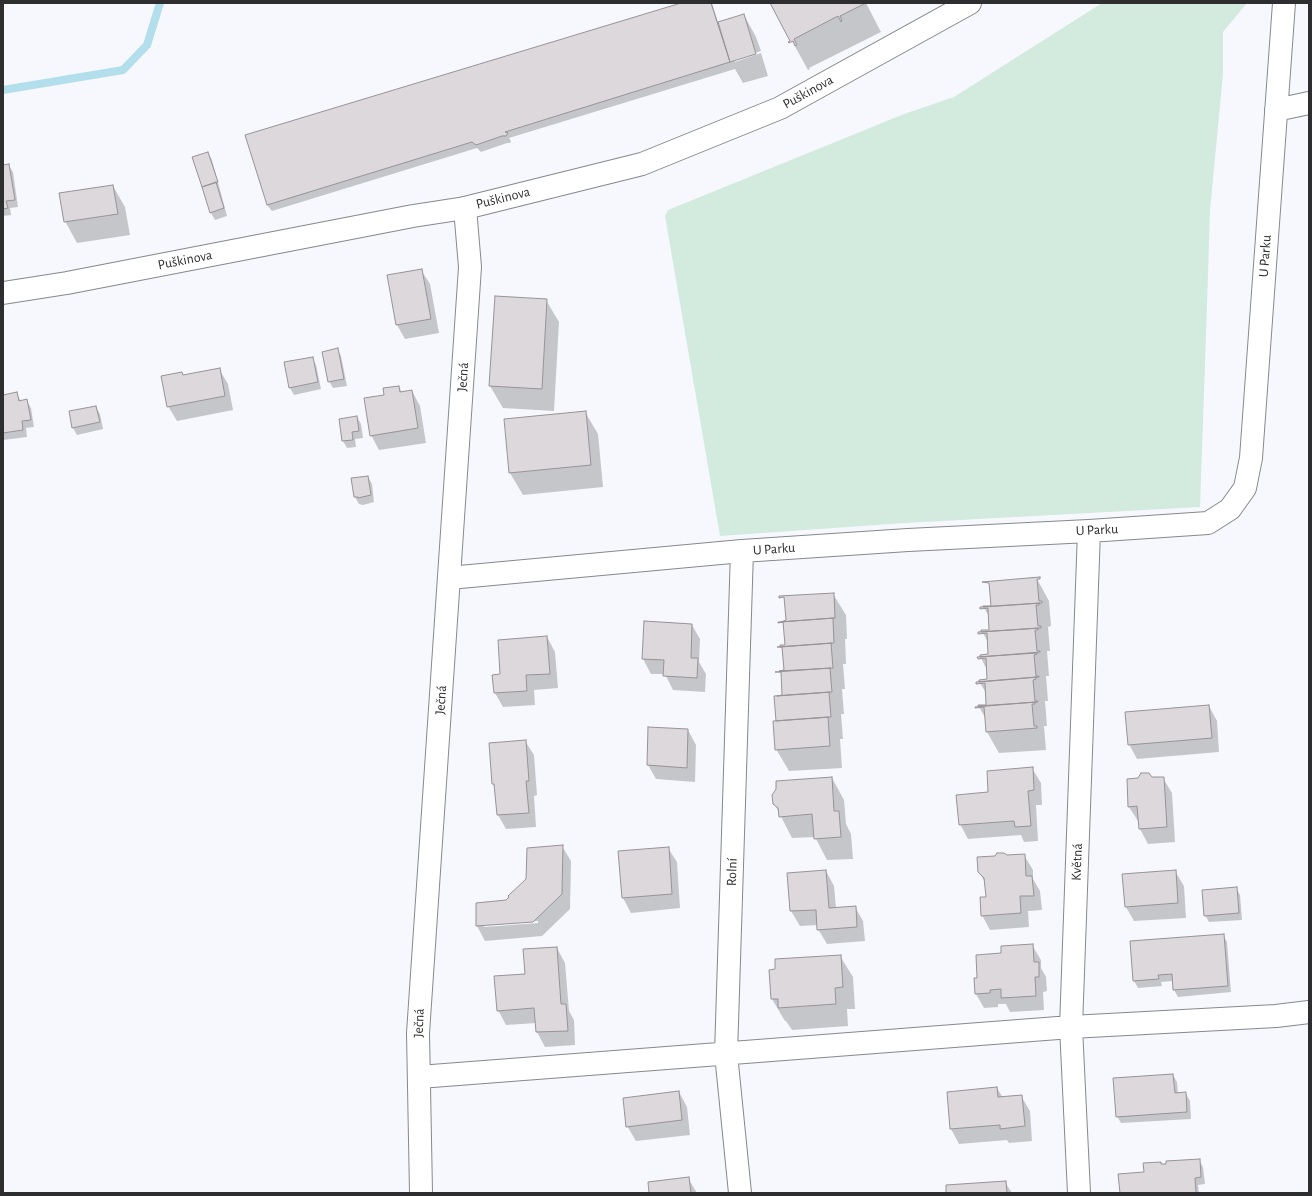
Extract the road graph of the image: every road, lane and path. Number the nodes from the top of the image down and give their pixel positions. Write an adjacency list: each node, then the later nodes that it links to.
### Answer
1 (970, 3): 5 (street, Puškinova)
2 (1284, 3): 4 (street, U Parku)
3 (1309, 103): 4 (street)
4 (1276, 110): 7 (street, U Parku)
5 (465, 208): 6 (street, Puškinova); 9 (street, Ječná)
6 (3, 293)
7 (1089, 531): 8 (street, U Parku); 11 (street, Květná)
8 (742, 551): 9 (street, U Parku); 12 (street, Rolní)
9 (449, 578): 13 (street, Ječná)
10 (1309, 1012): 11 (street)
11 (1071, 1027): 12 (street); 16 (street, Květná)
12 (726, 1054): 13 (street); 15 (street, Rolní)
13 (419, 1077): 14 (street, Ječná)
14 (421, 1193)
15 (740, 1193)
16 (1079, 1193)

